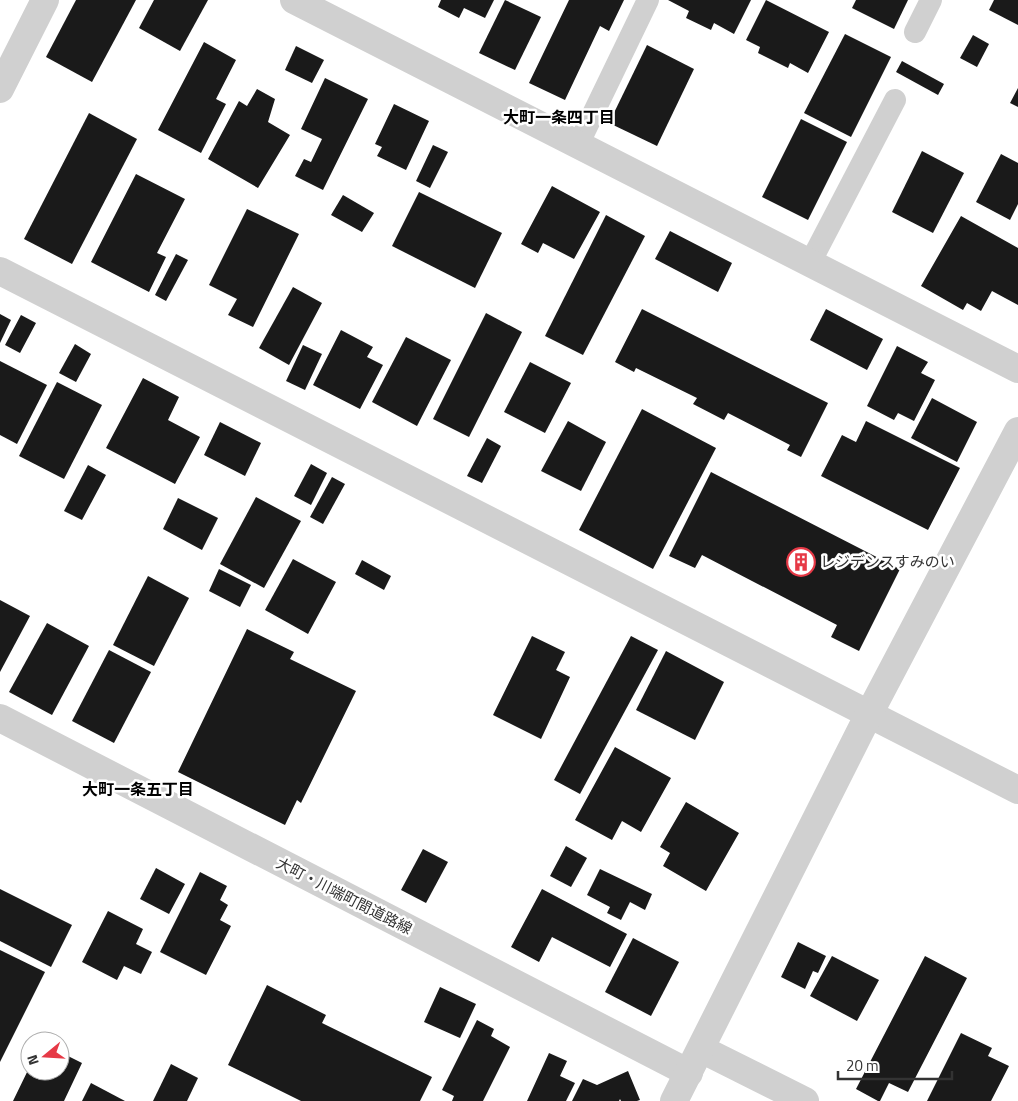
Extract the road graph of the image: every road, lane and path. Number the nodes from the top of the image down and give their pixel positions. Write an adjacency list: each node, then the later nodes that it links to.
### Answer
1 (45, 0): 6 (street)
2 (294, 0): 8 (street)
3 (648, 0): 8 (lane)
4 (931, 0): 5 (lane)
5 (915, 32)
6 (0, 89)
7 (895, 100): 9 (lane)
8 (578, 145): 9 (street)
9 (810, 263): 11 (street)
10 (0, 272): 13 (street)
11 (1018, 369)
12 (1018, 432): 13 (street)
13 (869, 714): 15 (street); 16 (street)
14 (0, 718): 17 (street, 大町・川端町間道路線)
15 (1018, 790)
16 (701, 1049): 17 (street); 19 (street)
17 (689, 1074): 18 (street)
18 (674, 1101)
19 (805, 1101)

